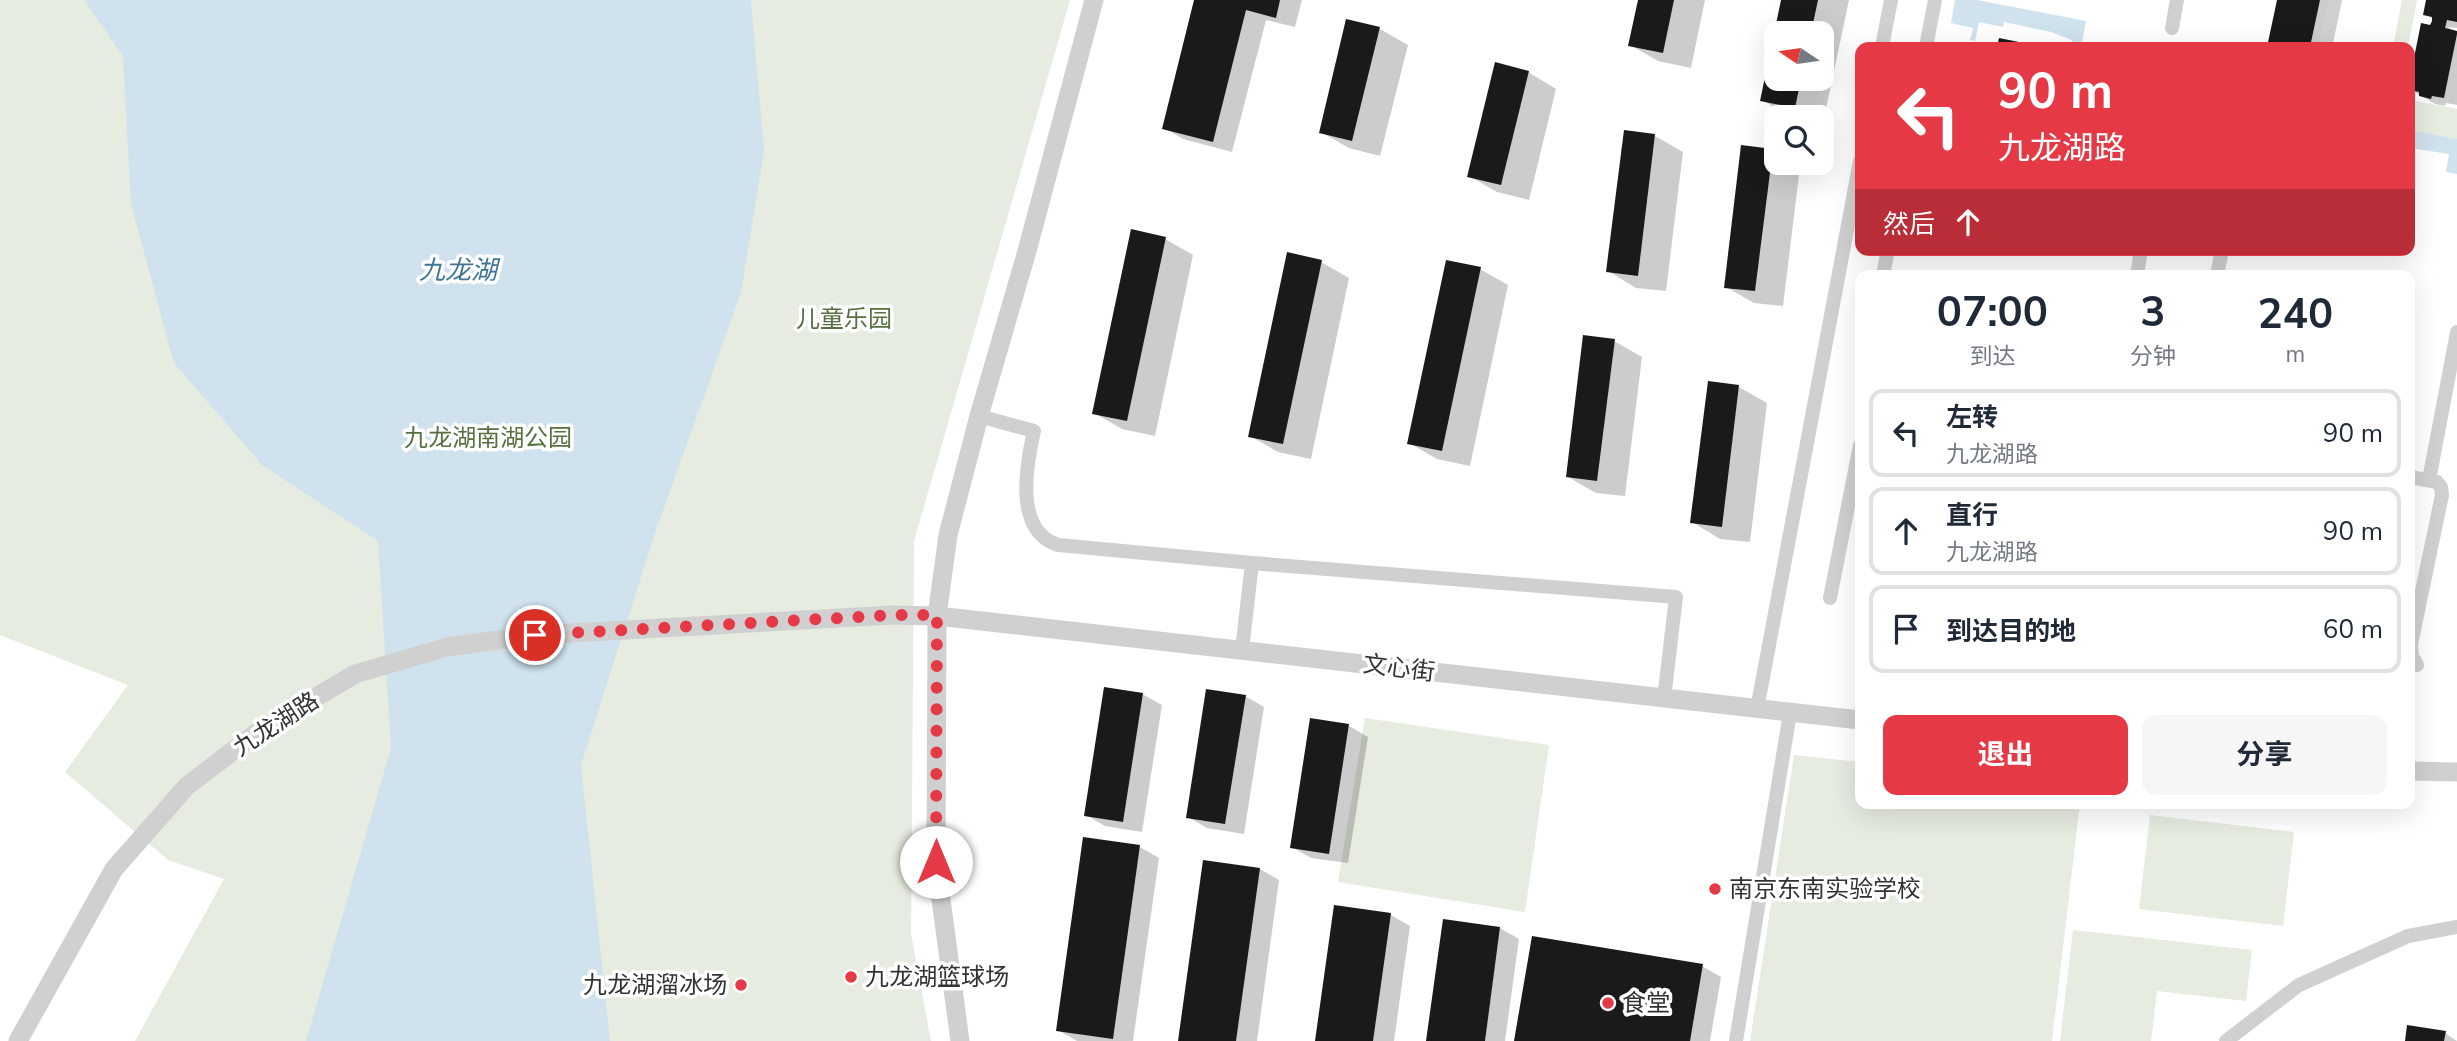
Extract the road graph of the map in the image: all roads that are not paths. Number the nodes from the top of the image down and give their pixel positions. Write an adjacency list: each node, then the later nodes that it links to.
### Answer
1 (1094, 0): 12 (street)
2 (1891, 0): 7 (street)
3 (1934, 0): 8 (street)
4 (2177, 0): 6 (street)
5 (2334, 0): 9 (street)
6 (2172, 28)
7 (1883, 42)
8 (1927, 42)
9 (2326, 42)
10 (1855, 188): 24 (street)
11 (2457, 332): 15 (street)
12 (979, 416): 16 (street); 18 (street)
13 (1855, 470): 17 (street)
14 (2415, 478): 15 (street)
15 (2429, 480): 19 (street)
16 (1252, 564): 20 (street); 23 (street)
17 (1830, 598)
18 (937, 615): 20 (street, 文心街); 30 (street, 九龙湖路); 31 (street)
19 (2415, 629)
20 (1242, 650): 23 (street, 文心街)
21 (2415, 662): 22 (street)
22 (2417, 666)
23 (1664, 699): 24 (street, 文心街)
24 (1757, 709): 25 (street, 文心街)
25 (1790, 713): 26 (street, 文心街); 32 (street)
26 (1855, 720)
27 (2415, 771): 28 (street)
28 (2457, 772)
29 (2457, 927): 33 (street)
30 (18, 1041)
31 (960, 1041)
32 (1736, 1041)
33 (2226, 1041)

